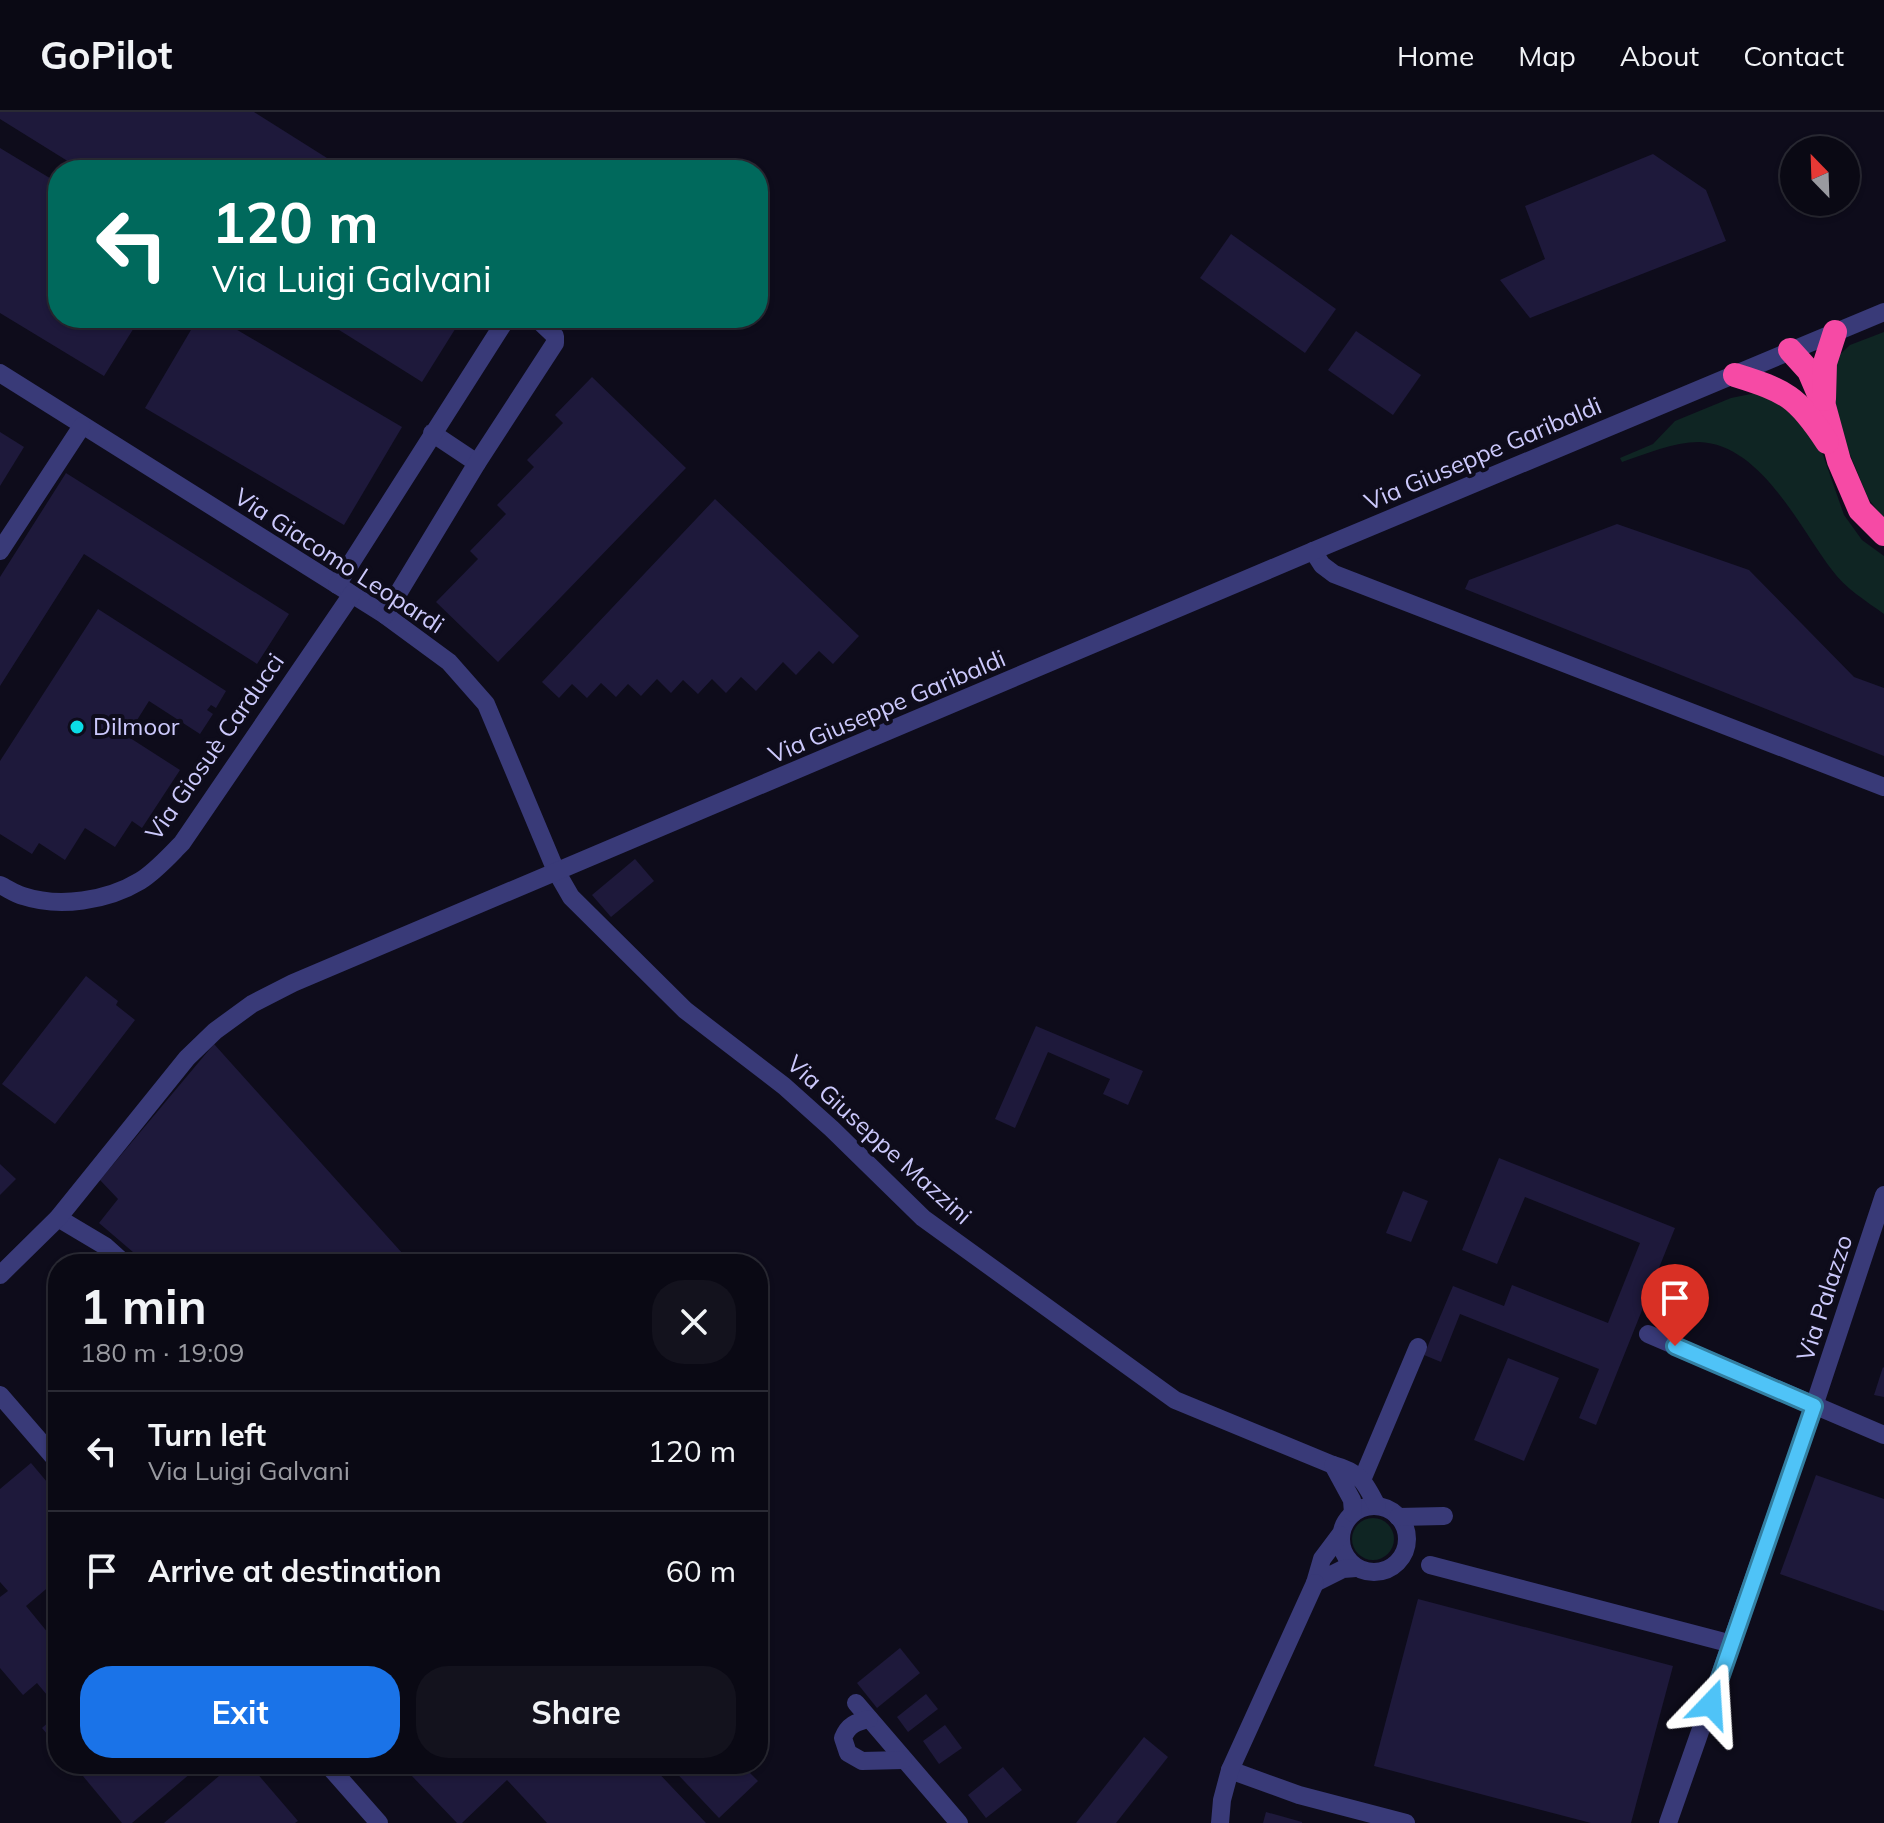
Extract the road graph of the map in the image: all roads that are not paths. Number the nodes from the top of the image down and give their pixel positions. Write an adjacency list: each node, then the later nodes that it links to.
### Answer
1 (1884, 312): 4 (street, Via Giuseppe Garibaldi)
2 (500, 328): 11 (street, Via Giosuè Carducci)
3 (547, 328): 13 (street)
4 (1835, 332): 5 (street, Via Giuseppe Garibaldi); 9 (highway)
5 (1790, 350): 7 (street, Via Giuseppe Garibaldi); 8 (highway); 9 (highway)
6 (0, 373): 10 (street, Via Giacomo Leopardi)
7 (1735, 375): 8 (highway); 16 (street, Via Giuseppe Garibaldi)
8 (1796, 400): 12 (highway)
9 (1824, 406): 12 (highway)
10 (82, 426): 15 (street); 17 (street, Via Giacomo Leopardi)
11 (432, 433): 13 (street); 17 (street, Via Giosuè Carducci)
12 (1839, 461): 14 (highway)
13 (477, 463): 18 (street)
14 (1884, 534)
15 (0, 551)
16 (1313, 551): 19 (street); 20 (street, Via Giuseppe Garibaldi)
17 (345, 590): 18 (street, Via Giacomo Leopardi); 21 (street, Via Giosuè Carducci)
18 (385, 615): 20 (street, Via Giacomo Leopardi)
19 (1884, 787)
20 (556, 871): 23 (street, Via Giuseppe Garibaldi); 32 (street, Via Giuseppe Mazzini)
21 (0, 885)
22 (1884, 1195): 29 (street, Via Palazzo)
23 (58, 1218): 24 (street); 25 (street, Via Giuseppe Garibaldi)
24 (114, 1254)
25 (0, 1275)
26 (1648, 1334): 29 (street)
27 (1418, 1347): 33 (street)
28 (0, 1395): 31 (street)
29 (1814, 1406): 30 (street); 43 (street, Via Palazzo)
30 (1884, 1435)
31 (48, 1450)
32 (1333, 1465): 33 (street, Via Giuseppe Mazzini); 35 (street)
33 (1362, 1480): 34 (street)
34 (1377, 1506): 35 (street); 36 (street)
35 (1353, 1513): 37 (street)
36 (1398, 1517): 38 (street); 38 (street)
37 (1340, 1535): 41 (street); 42 (street)
38 (1407, 1540): 39 (street); 40 (street)
39 (1398, 1561): 40 (street); 41 (street)
40 (1430, 1565): 43 (street)
41 (1356, 1568): 42 (street)
42 (1315, 1583): 47 (street)
43 (1732, 1644): 53 (street, Via Palazzo)
44 (856, 1703): 45 (street)
45 (869, 1719): 46 (street); 46 (street)
46 (903, 1760): 50 (street)
47 (1230, 1770): 51 (street); 52 (street)
48 (336, 1774): 49 (street)
49 (379, 1823)
50 (959, 1823)
51 (1220, 1823)
52 (1406, 1823)
53 (1668, 1823)

